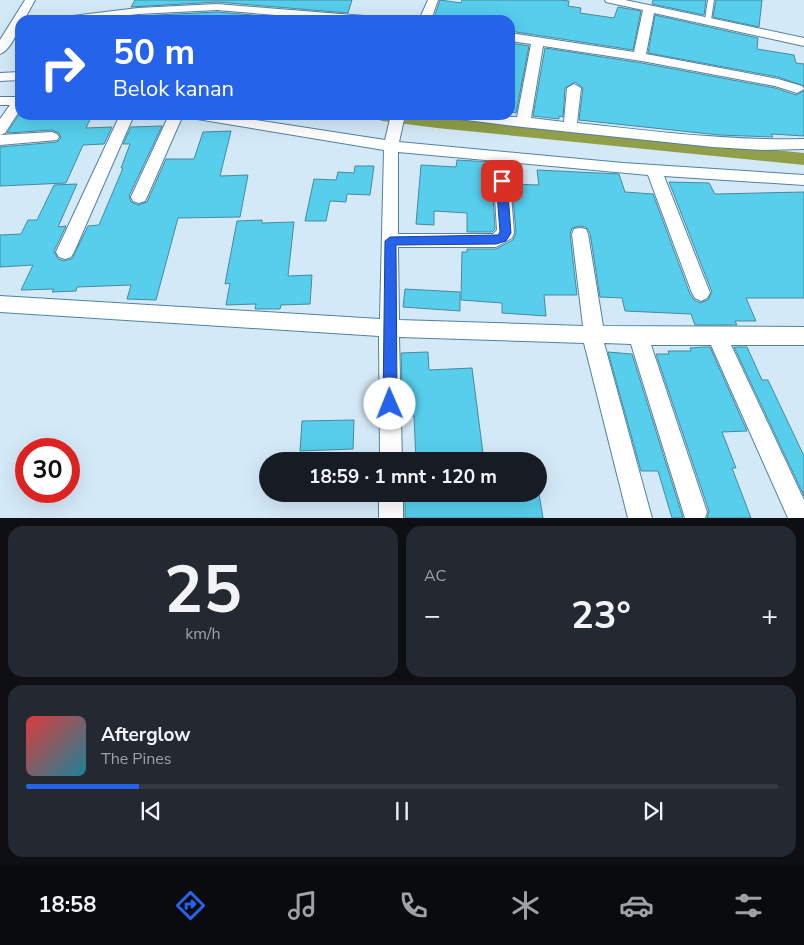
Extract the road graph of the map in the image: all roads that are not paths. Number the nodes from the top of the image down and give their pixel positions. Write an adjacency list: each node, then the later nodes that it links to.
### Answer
1 (30, 0): 6 (street)
2 (433, 0): 9 (street)
3 (610, 0): 5 (street)
4 (711, 0): 10 (lane)
5 (649, 8): 10 (street); 16 (street)
6 (22, 15)
7 (105, 15): 8 (street)
8 (313, 15)
9 (427, 15)
10 (708, 20): 14 (street)
11 (15, 29): 15 (street)
12 (515, 38): 13 (street)
13 (538, 41): 16 (street); 29 (street)
14 (804, 42)
15 (0, 50)
16 (639, 56): 20 (street)
17 (15, 76): 18 (street)
18 (0, 77)
19 (574, 88): 30 (street)
20 (797, 89)
21 (15, 100): 22 (street)
22 (0, 101)
23 (15, 106): 31 (street)
24 (125, 120): 42 (street)
25 (174, 120): 39 (street)
26 (233, 120): 34 (street)
27 (397, 120): 34 (street)
28 (498, 120): 29 (street)
29 (524, 123): 30 (street)
30 (570, 127): 35 (street)
31 (0, 130)
32 (52, 137): 33 (street)
33 (0, 140)
34 (392, 142): 36 (street); 41 (street)
35 (800, 148)
36 (654, 170): 37 (street); 43 (street)
37 (804, 180)
38 (502, 181): 41 (street)
39 (139, 197)
40 (580, 234): 46 (street)
41 (390, 241): 45 (street)
42 (65, 252)
43 (701, 293)
44 (0, 304): 45 (street)
45 (389, 328): 46 (street); 50 (street)
46 (593, 333): 48 (street); 54 (street)
47 (717, 335): 48 (street); 49 (street); 55 (street)
48 (638, 336): 52 (street)
49 (804, 336)
50 (391, 452)
51 (391, 502): 53 (street)
52 (695, 512)
53 (391, 518)
54 (640, 518)
55 (800, 518)

